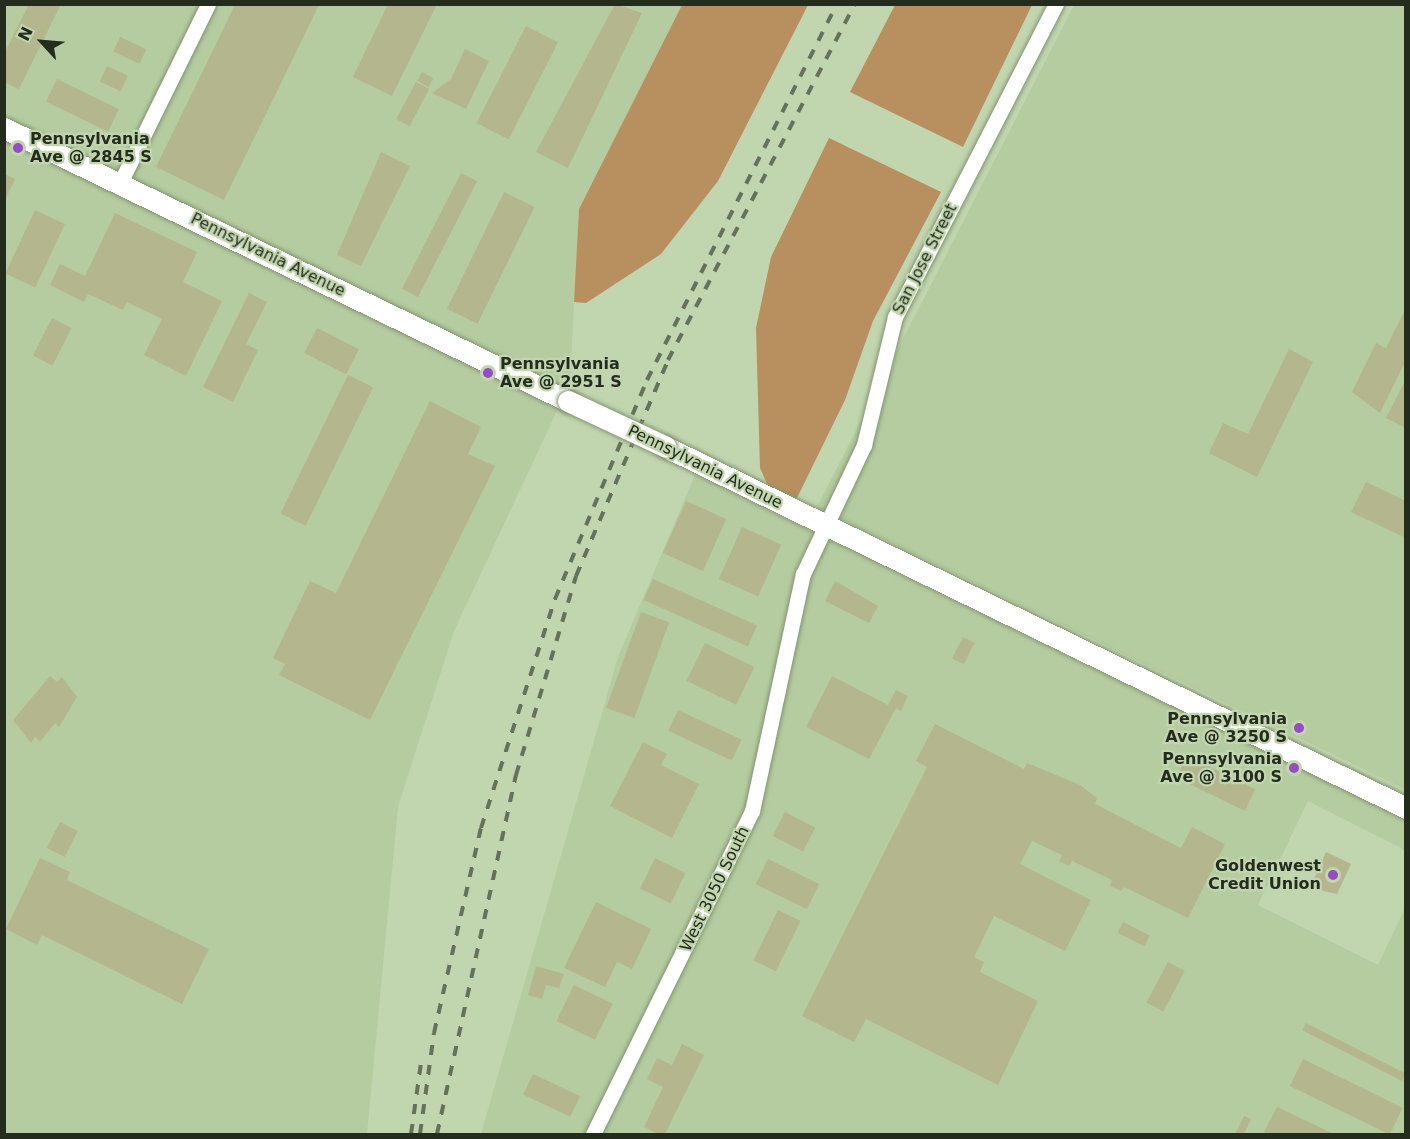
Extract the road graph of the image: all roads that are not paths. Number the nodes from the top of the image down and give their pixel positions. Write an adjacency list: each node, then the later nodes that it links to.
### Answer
1 (208, 4): 4 (street)
2 (1056, 4): 5 (street, San Jose Street)
3 (4, 128): 4 (street, Pennsylvania Avenue)
4 (120, 183): 5 (street, Pennsylvania Avenue, bridge)
5 (824, 525): 6 (street, Pennsylvania Avenue); 7 (street, West 3050 South)
6 (1406, 808)
7 (593, 1134)

